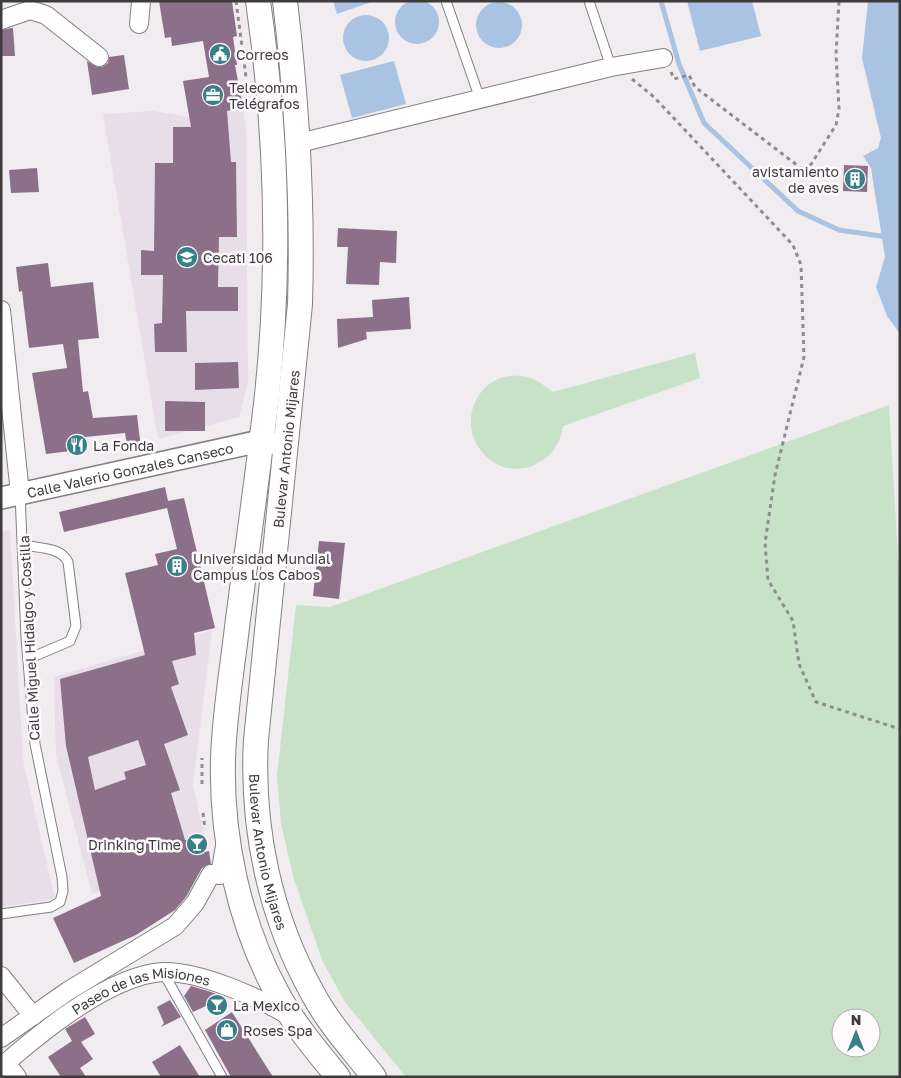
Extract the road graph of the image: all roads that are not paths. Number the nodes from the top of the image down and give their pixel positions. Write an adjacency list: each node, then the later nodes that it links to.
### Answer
1 (141, 1): 7 (street)
2 (285, 1): 12 (main road, Bulevar Antonio Mijares)
3 (446, 1): 11 (lane)
4 (589, 1): 10 (lane)
5 (262, 2): 14 (main road, Bulevar Antonio Mijares)
6 (1, 20): 8 (street)
7 (139, 24)
8 (99, 57)
9 (663, 58): 10 (street)
10 (614, 67): 11 (street)
11 (480, 99): 12 (street)
12 (299, 143): 15 (main road, Bulevar Antonio Mijares)
13 (1, 310): 16 (street, Calle Miguel Hidalgo y Costilla)
14 (260, 441): 15 (street); 16 (street, Calle Valerio Gonzales Canseco); 19 (main road, Bulevar Antonio Mijares)
15 (286, 445): 30 (main road, Bulevar Antonio Mijares)
16 (10, 496): 17 (lane, Calle Miguel Hidalgo y Costilla)
17 (23, 545): 18 (lane, Calle Miguel Hidalgo y Costilla); 18 (lane)
18 (28, 659): 20 (lane, Calle Miguel Hidalgo y Costilla)
19 (227, 836): 23 (street, Paseo de las Misiones); 24 (main road, Bulevar Antonio Mijares)
20 (1, 914)
21 (163, 972): 24 (street, Paseo de las Misiones); 26 (street, Paseo de las Misiones); 28 (lane)
22 (1, 976): 23 (street)
23 (33, 1016): 25 (street, Paseo de las Misiones)
24 (293, 1019): 29 (main road, Bulevar Antonio Mijares)
25 (1, 1038)
26 (4, 1065): 27 (street)
27 (17, 1077)
28 (222, 1077)
29 (338, 1077)
30 (374, 1077)

